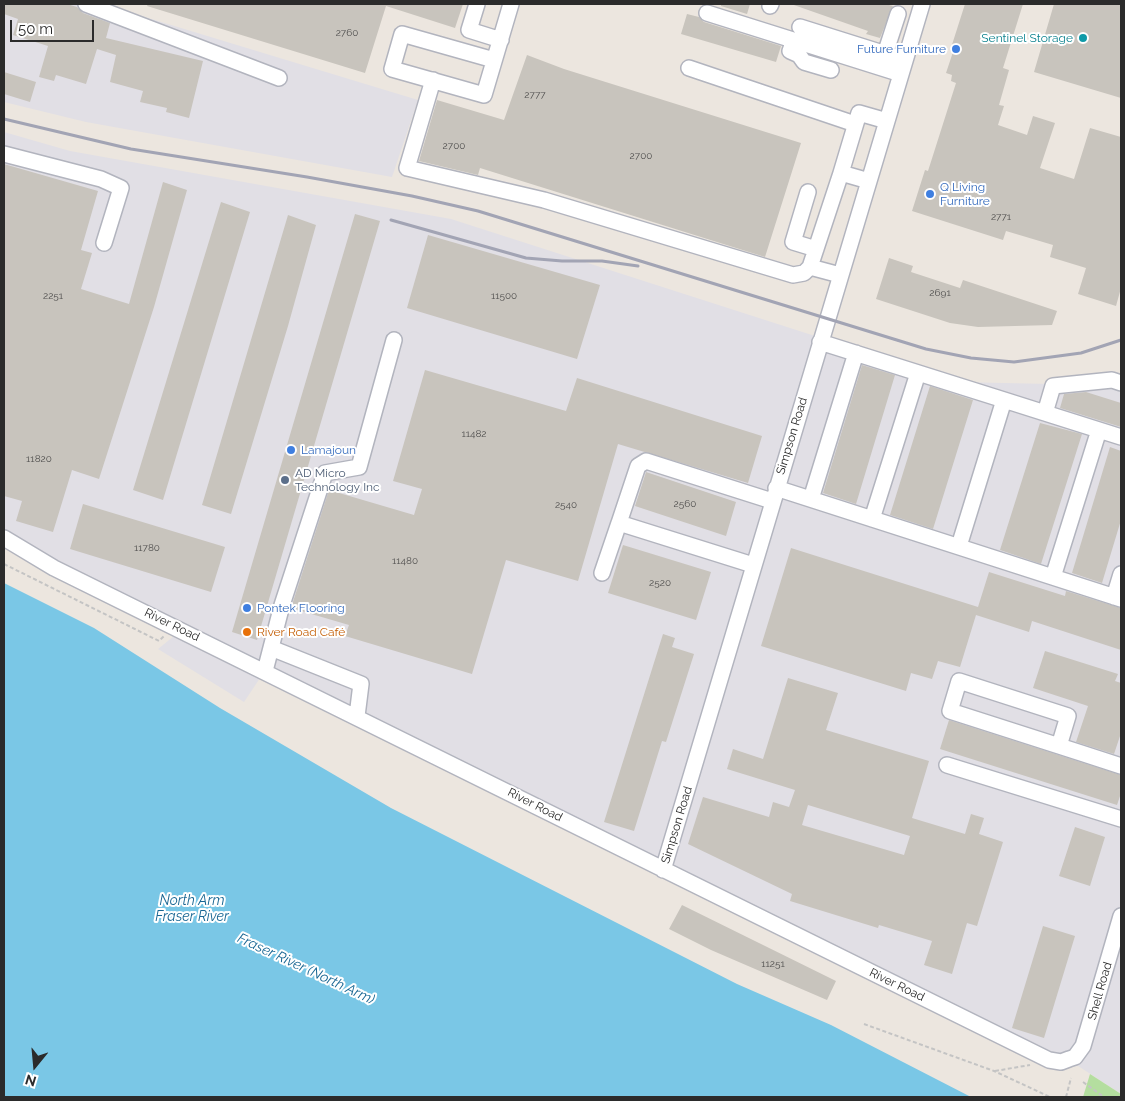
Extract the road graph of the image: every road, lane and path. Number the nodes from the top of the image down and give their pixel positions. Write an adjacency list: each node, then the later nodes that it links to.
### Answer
1 (86, 4): 14 (street)
2 (477, 4): 8 (street)
3 (511, 4): 8 (street)
4 (922, 4): 11 (street, Simpson Road)
5 (707, 13): 7 (street)
6 (898, 14): 9 (street)
7 (797, 34): 9 (street); 11 (street); 13 (street)
8 (500, 40): 10 (street)
9 (885, 54): 11 (street)
10 (494, 60): 15 (street); 15 (street)
11 (903, 67): 16 (street, Simpson Road)
12 (689, 68): 17 (street)
13 (831, 70)
14 (279, 78)
15 (433, 80): 24 (street)
16 (887, 121): 17 (street); 20 (street, Simpson Road)
17 (855, 124): 19 (street)
18 (4, 154): 22 (street)
19 (841, 173): 20 (street); 23 (street)
20 (869, 181): 25 (street, Simpson Road)
21 (808, 192): 23 (street)
22 (104, 243)
23 (816, 249): 24 (street)
24 (810, 267): 25 (street)
25 (840, 276): 27 (street, Simpson Road)
26 (394, 340): 48 (street)
27 (820, 342): 28 (street); 35 (street, Simpson Road)
28 (856, 353): 29 (street); 36 (street)
29 (918, 372): 31 (street); 37 (street)
30 (1121, 383): 32 (street)
31 (1004, 400): 32 (street); 40 (street)
32 (1045, 413): 33 (street)
33 (1099, 430): 34 (street); 45 (street)
34 (1121, 437)
35 (774, 495): 36 (street); 38 (street); 42 (street, Simpson Road)
36 (811, 499): 37 (street)
37 (872, 519): 40 (street)
38 (619, 523): 42 (street); 43 (street)
39 (4, 538): 47 (street, River Road)
40 (959, 546): 45 (street)
41 (4, 564): 47 (path)
42 (753, 565): 55 (street, Simpson Road)
43 (602, 573)
44 (1121, 574): 46 (street)
45 (1054, 577): 46 (street)
46 (1118, 598)
47 (175, 627): 49 (street, River Road)
48 (271, 648): 49 (street); 50 (street)
49 (265, 671): 50 (street, River Road)
50 (357, 716): 55 (street, River Road)
51 (1059, 746): 51 (street); 53 (street)
52 (947, 765): 54 (street)
53 (1121, 766)
54 (1121, 819)
55 (664, 870): 58 (street, River Road)
56 (1121, 916): 58 (street, Shell Road)
57 (864, 1024): 60 (path)
58 (1069, 1060)
59 (1020, 1067): 60 (path)
60 (994, 1071): 63 (path)
61 (1071, 1078): 64 (path)
62 (1084, 1082): 65 (path)
63 (1050, 1097)
64 (1066, 1097)
65 (1104, 1097)

